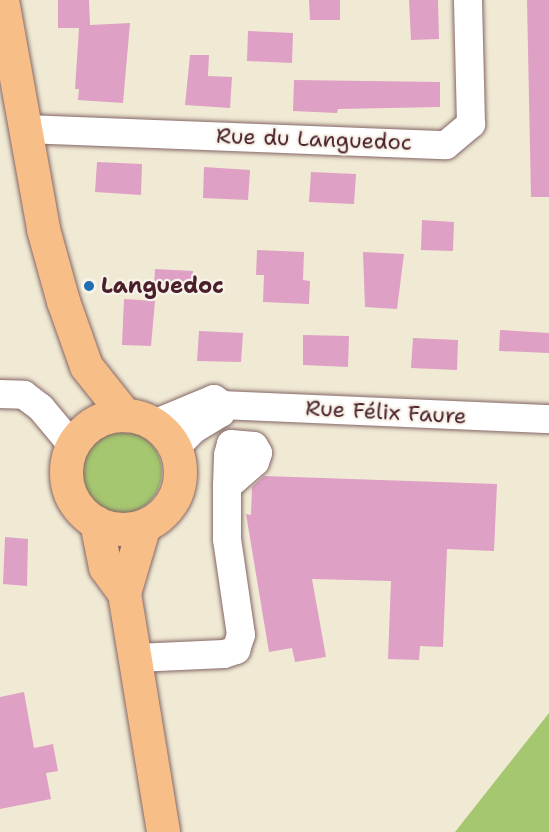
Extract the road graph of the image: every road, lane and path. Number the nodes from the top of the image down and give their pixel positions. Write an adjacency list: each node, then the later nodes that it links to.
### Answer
1 (2, 0): 3 (main road)
2 (468, 0): 3 (street, Rue du Languedoc)
3 (25, 129): 4 (main road)
4 (86, 366): 7 (main road); 9 (main road)
5 (0, 394): 9 (street)
6 (223, 405): 7 (street, Rue Félix Faure); 8 (street, Rue Félix Faure); 10 (street)
7 (139, 419): 9 (main road); 10 (main road)
8 (549, 419)
9 (76, 440): 12 (main road)
10 (175, 448): 13 (main road)
11 (227, 486): 15 (street)
12 (96, 522): 13 (main road); 14 (main road)
13 (144, 525): 14 (main road)
14 (124, 593): 15 (main road)
15 (136, 658): 16 (main road)
16 (163, 832)

